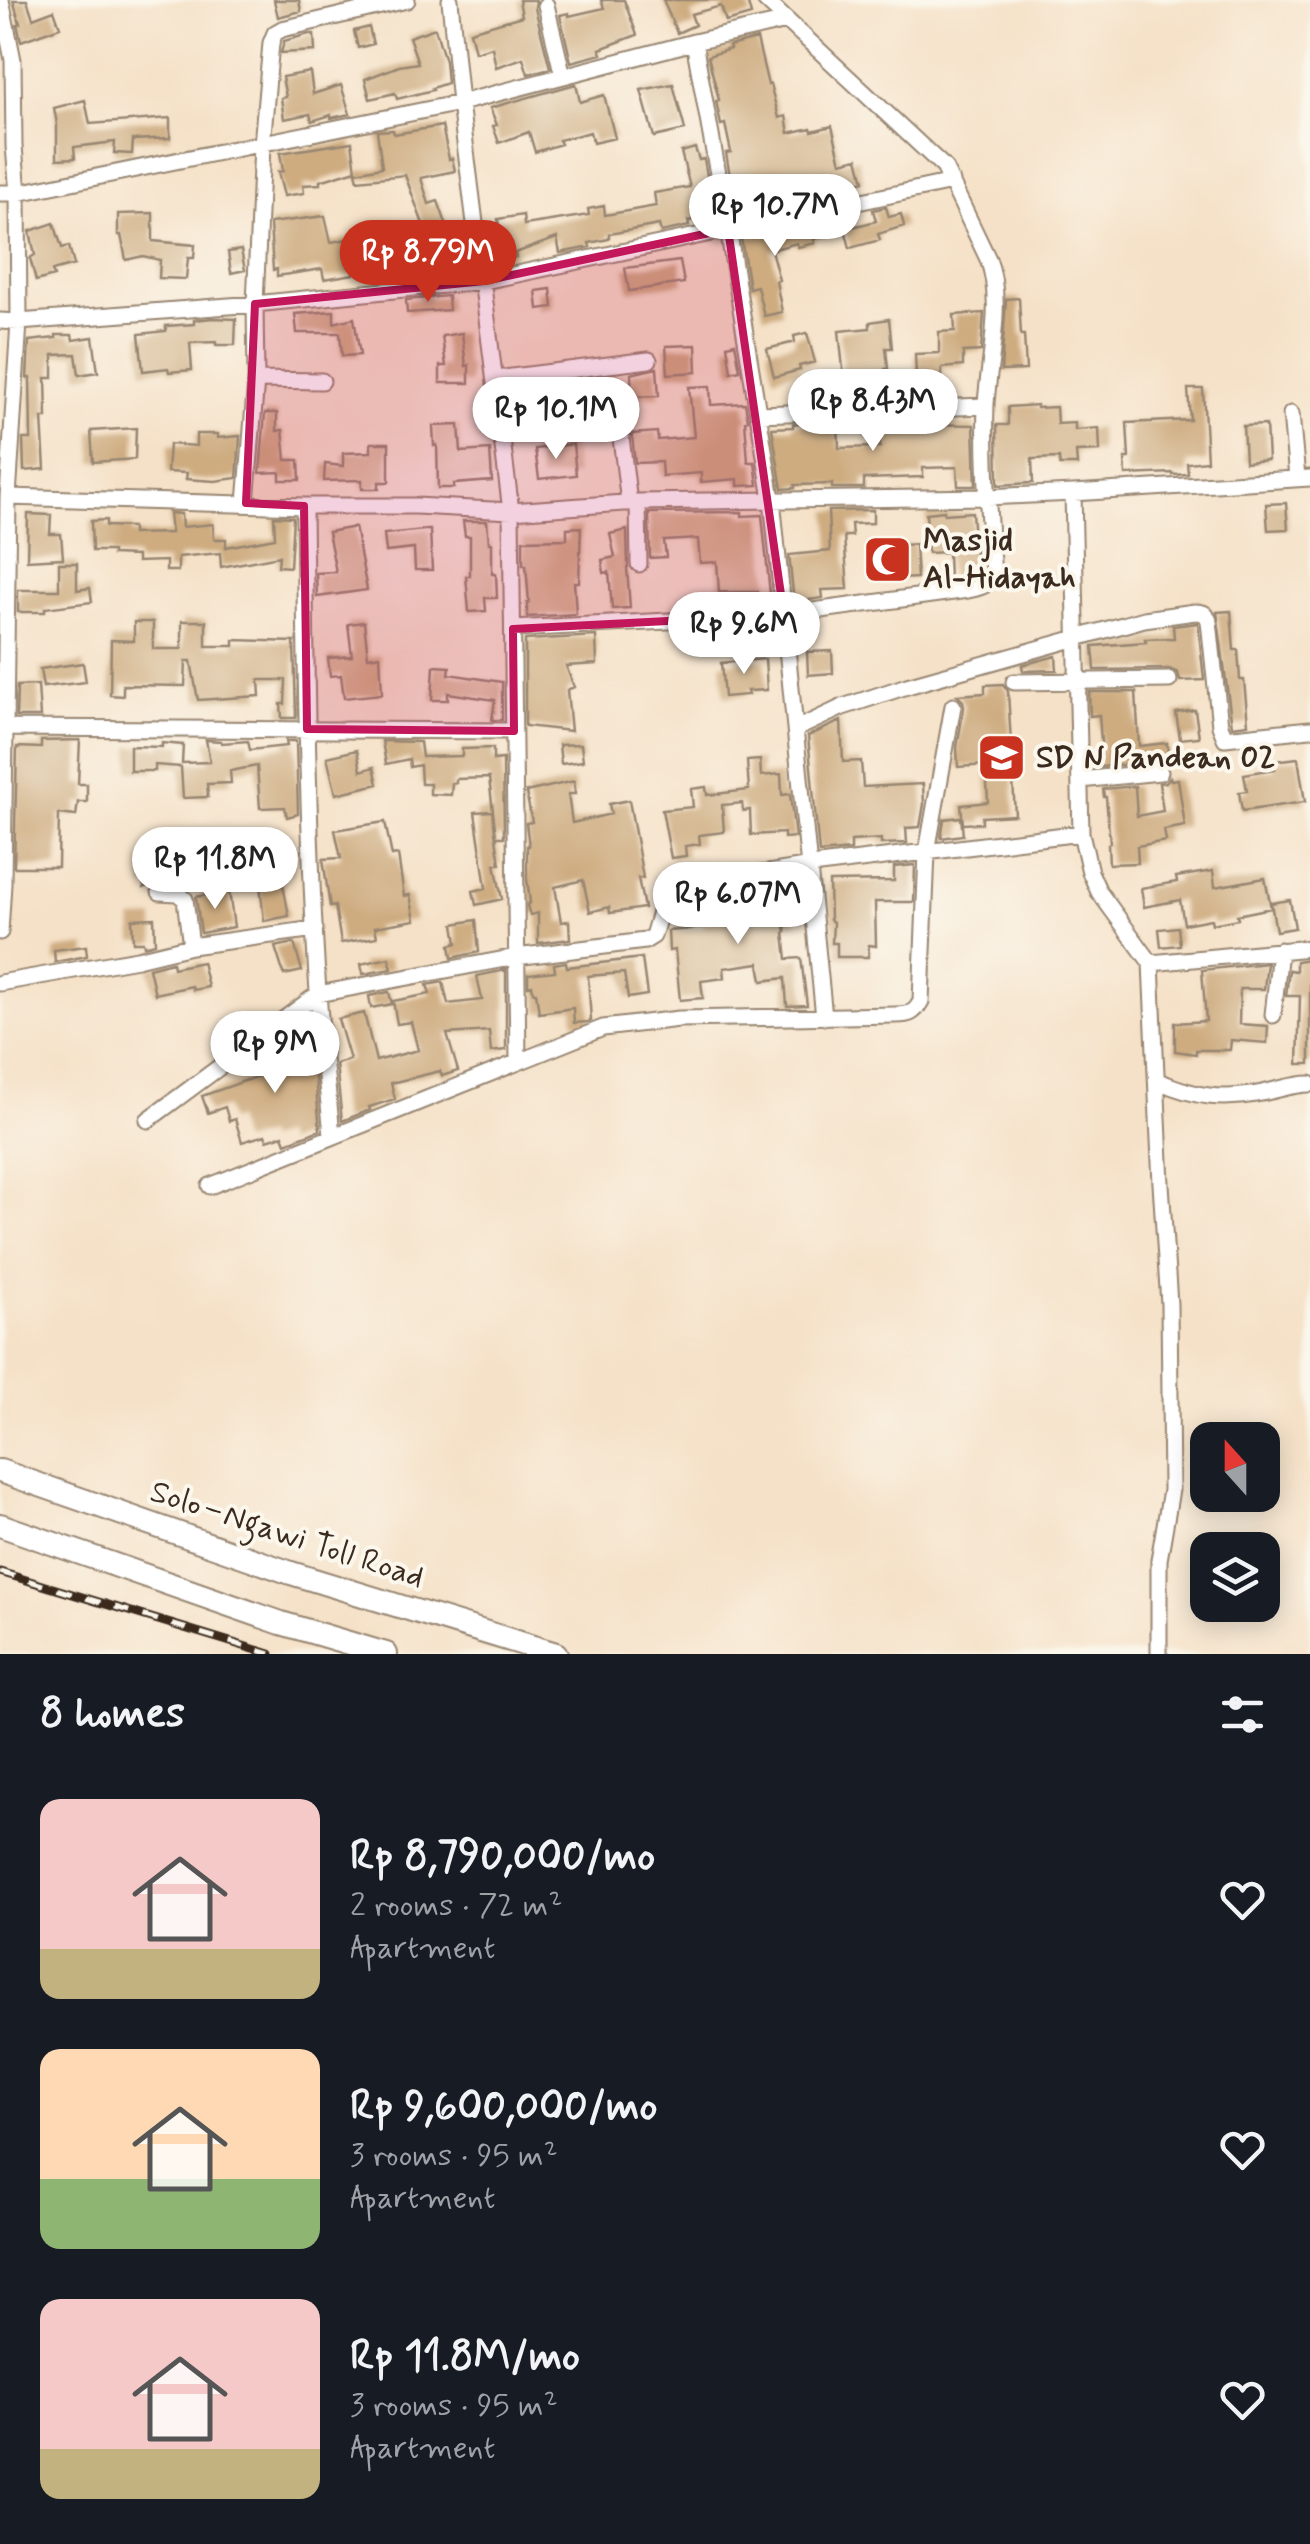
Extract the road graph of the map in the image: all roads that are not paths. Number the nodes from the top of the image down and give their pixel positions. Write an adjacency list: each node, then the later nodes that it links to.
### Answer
1 (2, 0): 13 (street)
2 (407, 0): 10 (street)
3 (450, 0): 9 (street)
4 (765, 0): 6 (street)
5 (546, 5): 8 (street)
6 (786, 21): 7 (street); 11 (street)
7 (694, 42): 8 (street); 14 (street)
8 (562, 76): 9 (street)
9 (460, 103): 10 (street); 15 (street)
10 (262, 145): 13 (street); 16 (street)
11 (952, 182): 14 (street); 24 (street)
12 (0, 193): 13 (street)
13 (18, 193): 18 (street)
14 (728, 229): 15 (street); 25 (street)
15 (484, 281): 16 (street); 20 (street)
16 (255, 304): 18 (street); 21 (street)
17 (0, 321): 18 (street)
18 (19, 322): 27 (street)
19 (650, 360): 20 (street)
20 (496, 379): 36 (street)
21 (256, 380): 22 (street); 34 (street)
22 (322, 381)
23 (617, 406): 33 (street)
24 (986, 406): 25 (street); 31 (street)
25 (758, 414): 32 (street)
26 (1291, 414): 28 (street)
27 (5, 468): 30 (street)
28 (1304, 478): 29 (street)
29 (1073, 493): 31 (street); 40 (street)
30 (8, 497): 34 (street); 45 (street)
31 (987, 497): 32 (street); 38 (street)
32 (772, 499): 33 (street); 38 (street)
33 (634, 502): 36 (street); 37 (street)
34 (246, 503): 35 (street)
35 (304, 506): 36 (street); 47 (street)
36 (511, 511): 39 (street)
37 (639, 564)
38 (784, 615): 39 (street); 48 (street)
39 (512, 630): 49 (street)
40 (1076, 639): 43 (street); 46 (street); 48 (street)
41 (1169, 680): 43 (street)
42 (1014, 682): 43 (street)
43 (1077, 682): 51 (street)
44 (953, 706): 53 (street)
45 (2, 728): 47 (street); 57 (street)
46 (1310, 728)
47 (307, 729): 49 (street); 56 (street)
48 (796, 729): 54 (street)
49 (514, 731): 61 (street)
50 (1160, 772): 51 (street)
51 (1080, 780): 52 (street)
52 (1081, 833): 53 (street); 62 (street)
53 (927, 852): 54 (street); 66 (street)
54 (811, 866): 61 (street); 66 (street)
55 (160, 892): 58 (street)
56 (314, 929): 58 (street); 64 (street)
57 (0, 932)
58 (192, 946): 63 (street)
59 (1310, 948): 60 (street)
60 (1280, 950): 62 (street); 65 (street)
61 (516, 958): 64 (street); 67 (street)
62 (1152, 962): 68 (street)
63 (0, 982)
64 (318, 994): 70 (street); 71 (street)
65 (1273, 1015)
66 (824, 1017): 67 (street)
67 (518, 1061): 71 (street)
68 (1158, 1081): 69 (street); 77 (street)
69 (1310, 1084)
70 (148, 1120)
71 (332, 1136): 72 (street)
72 (210, 1186)
73 (0, 1471): 76 (highway, Solo–Ngawi Toll Road)
74 (0, 1525): 75 (highway)
75 (386, 1654)
76 (556, 1654)
77 (1160, 1654)

